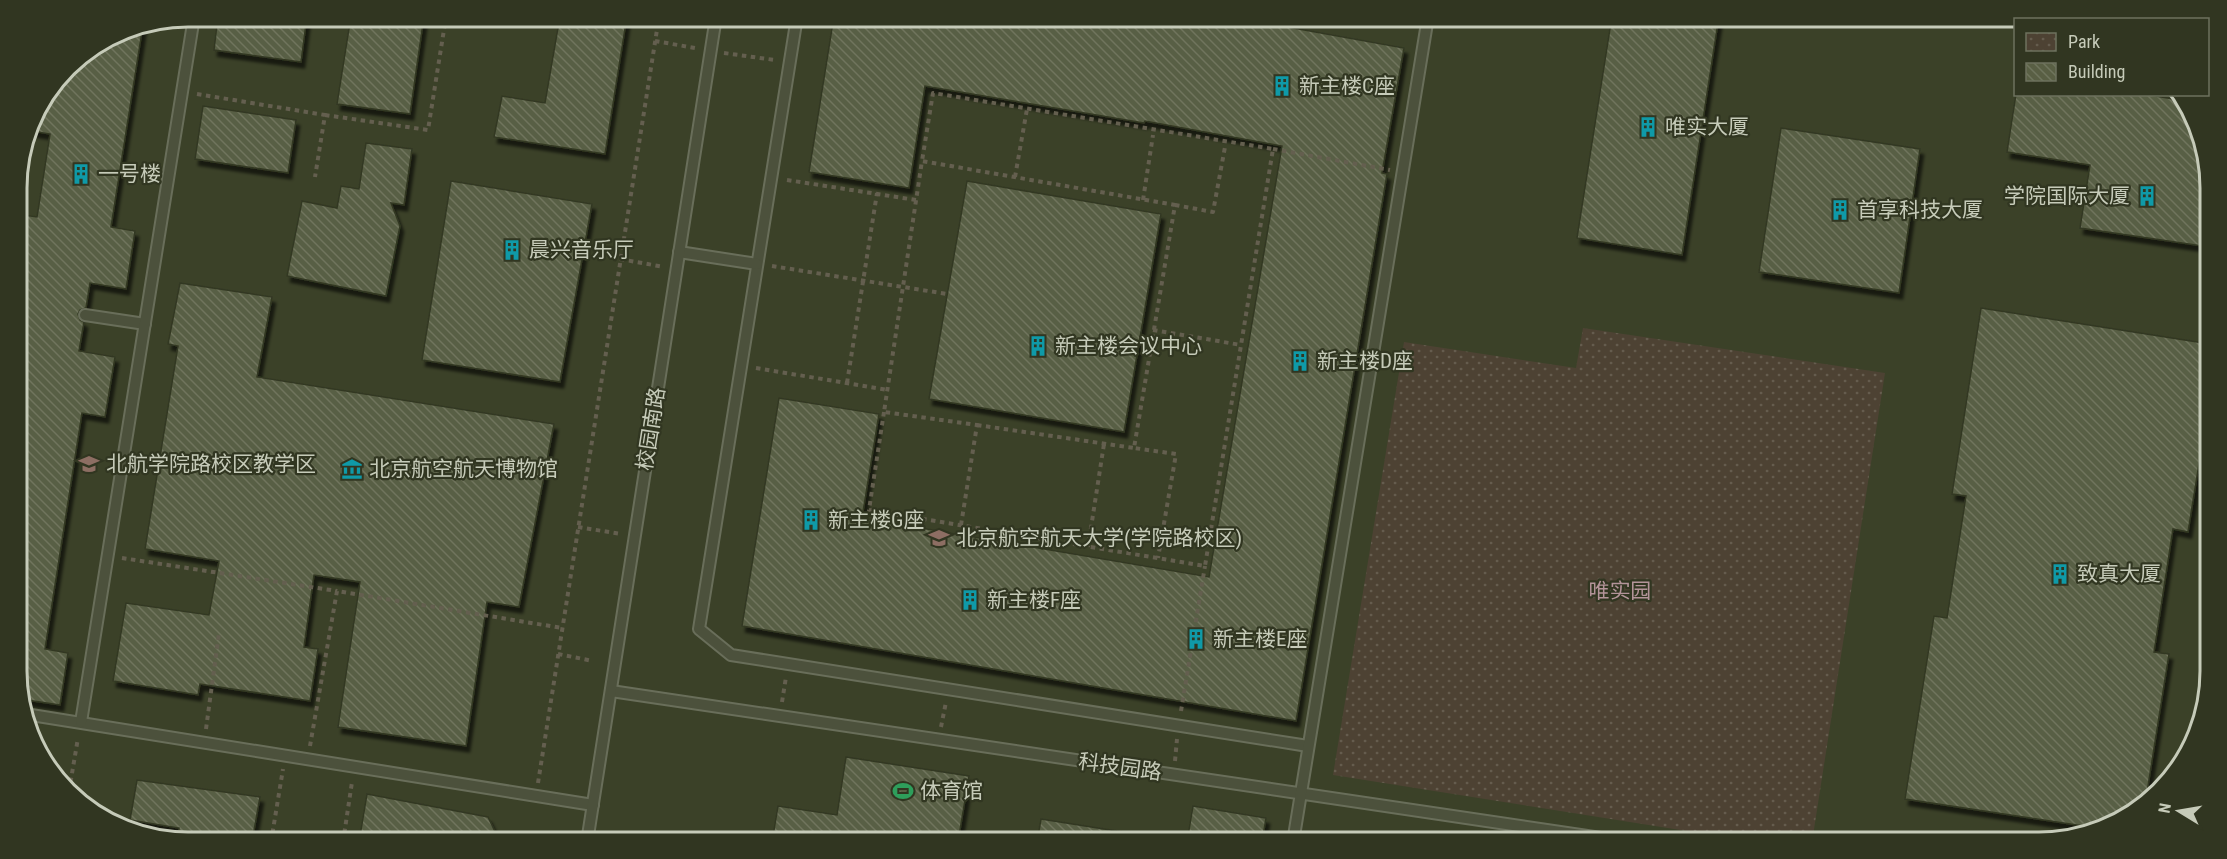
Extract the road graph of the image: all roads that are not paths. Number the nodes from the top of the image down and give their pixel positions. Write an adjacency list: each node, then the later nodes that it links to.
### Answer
1 (192, 27): 8 (lane)
2 (714, 27): 5 (lane, 校园南路)
3 (795, 27): 6 (lane)
4 (1426, 27): 12 (lane)
5 (679, 252): 6 (lane); 9 (lane, 校园南路)
6 (757, 264): 12 (lane)
7 (85, 315): 8 (lane)
8 (145, 324): 11 (lane)
9 (611, 691): 13 (lane, 科技园路); 14 (lane, 校园南路)
10 (34, 715): 11 (lane)
11 (81, 722): 14 (lane)
12 (1308, 746): 13 (lane)
13 (1301, 794): 16 (lane); 17 (lane, 科技园路)
14 (593, 805): 15 (lane, 校园南路)
15 (589, 832)
16 (1295, 832)
17 (1560, 832)

